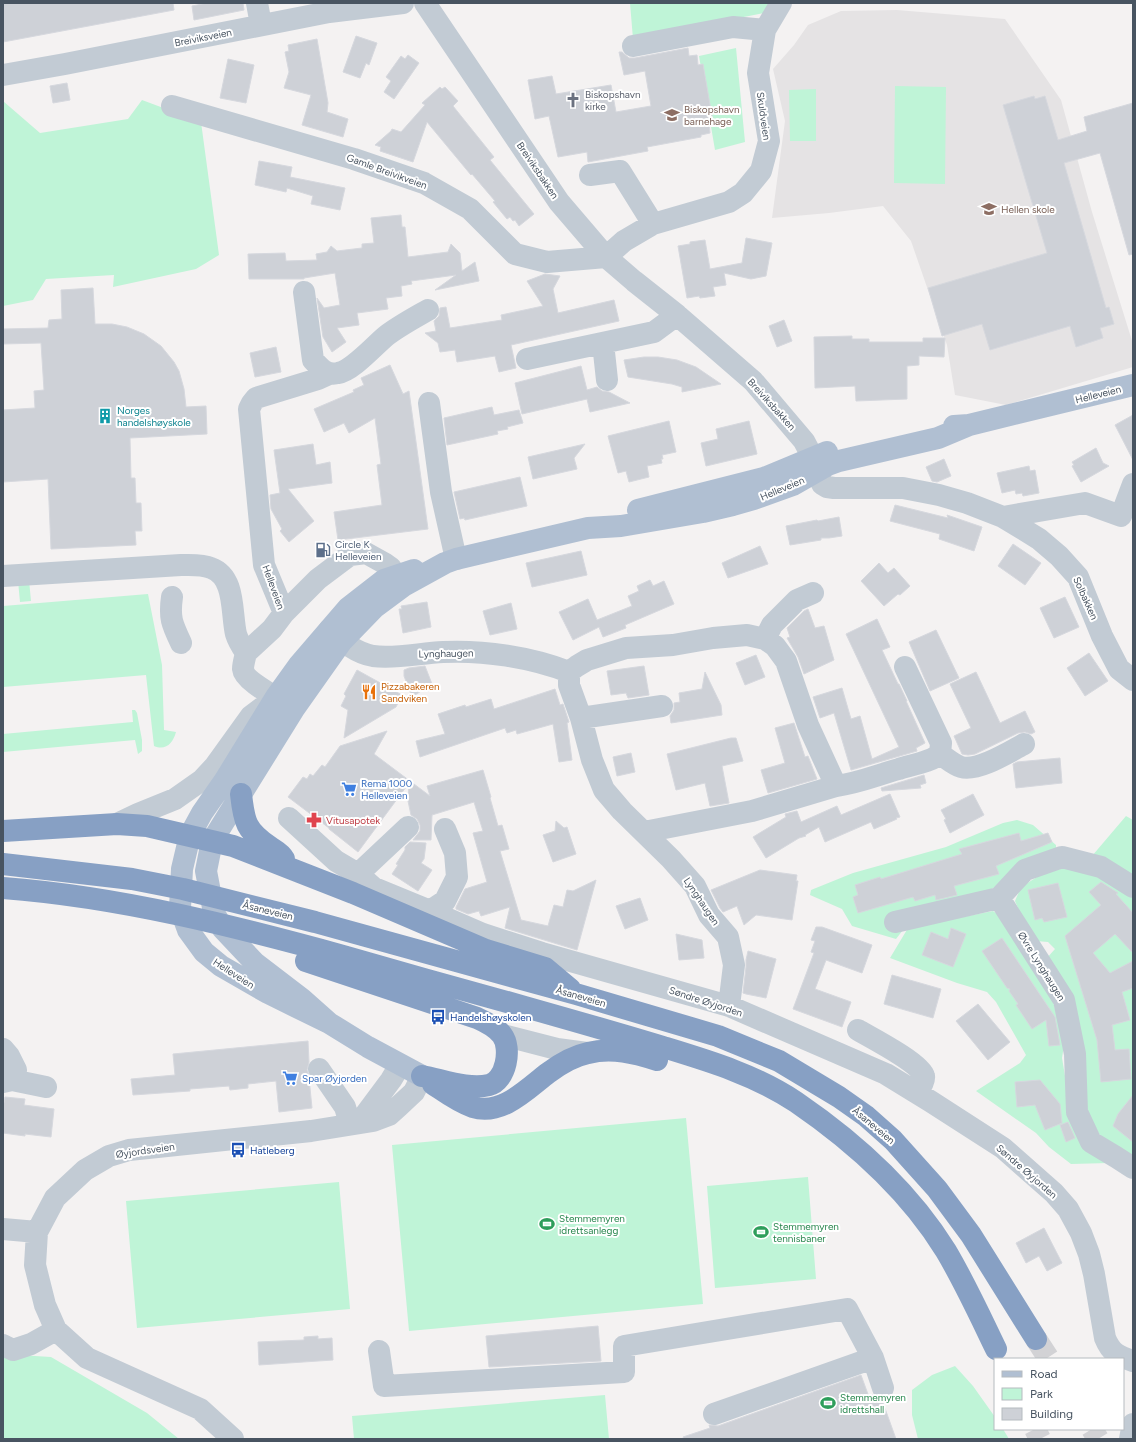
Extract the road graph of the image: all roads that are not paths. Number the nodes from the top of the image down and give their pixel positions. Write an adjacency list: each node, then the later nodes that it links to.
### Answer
1 (257, 3): 6 (street)
2 (403, 3): 5 (street, Breiviksveien)
3 (425, 3): 13 (street, Breiviksbakken)
4 (781, 3): 7 (street, Skuldveien)
5 (328, 7): 6 (street, Breiviksveien)
6 (261, 25): 9 (street, Breiviksveien)
7 (765, 30): 8 (street); 12 (street, Skuldveien)
8 (633, 46)
9 (3, 75)
10 (172, 106): 13 (street, Gamle Breivikveien)
11 (590, 175): 12 (street)
12 (653, 224): 13 (street, Skuldveien)
13 (606, 257): 16 (street, Breiviksbakken)
14 (304, 292): 19 (street)
15 (428, 310): 19 (street, Helleveien)
16 (677, 315): 17 (street); 23 (street, Breiviksbakken)
17 (603, 343): 18 (street); 20 (street)
18 (527, 359)
19 (329, 374): 31 (street, Helleveien)
20 (607, 380)
21 (1133, 385): 23 (main road, Helleveien)
22 (423, 409): 27 (street)
23 (815, 465): 25 (street, Solbakken); 27 (main road, Helleveien)
24 (1133, 484): 26 (street)
25 (1003, 517): 26 (street); 37 (street, Solbakken)
26 (1127, 520)
27 (451, 561): 29 (main road, Helleveien); 32 (main road, Helleveien)
28 (3, 576): 34 (street)
29 (396, 576): 31 (street); 32 (main road, Helleveien)
30 (814, 593): 33 (street)
31 (284, 613): 34 (street, Helleveien)
32 (336, 635): 36 (street, Lynghaugen); 38 (main road, Helleveien); 40 (main road, Helleveien)
33 (765, 638): 36 (street); 44 (street)
34 (246, 653): 38 (street)
35 (905, 667): 43 (street)
36 (569, 672): 41 (street, Lynghaugen)
37 (1133, 680)
38 (276, 697): 40 (street); 47 (street); 52 (main road, Helleveien)
39 (662, 706): 41 (street)
40 (294, 709): 45 (main road, Helleveien)
41 (581, 718): 51 (street, Lynghaugen)
42 (1024, 744): 43 (street)
43 (940, 754): 44 (street)
44 (836, 786): 51 (street)
45 (241, 794): 53 (main road, Helleveien); 55 (highway)
46 (289, 818): 56 (street, Søndre Øyjorden)
47 (117, 824): 50 (highway); 52 (highway)
48 (408, 827): 56 (street)
49 (445, 829): 60 (street)
50 (3, 832)
51 (644, 832): 64 (street, Lynghaugen)
52 (190, 835): 53 (highway); 65 (main road, Helleveien)
53 (212, 841): 55 (highway); 65 (main road, Helleveien)
54 (3, 864): 63 (highway, Åsaneveien)
55 (289, 867): 63 (highway)
56 (358, 874): 60 (street, Søndre Øyjorden)
57 (1133, 887): 59 (street)
58 (3, 888): 62 (highway)
59 (999, 898): 61 (street); 78 (street, Øvre Lynghaugen)
60 (430, 910): 64 (street, Søndre Øyjorden)
61 (895, 922)
62 (313, 955): 67 (highway); 70 (highway)
63 (576, 994): 82 (highway, Åsaneveien)
64 (729, 1006): 76 (street, Søndre Øyjorden)
65 (329, 1022): 71 (main road, Helleveien)
66 (858, 1030): 76 (street)
67 (503, 1035): 69 (street); 73 (highway)
68 (3, 1049): 74 (street)
69 (587, 1053): 70 (highway); 73 (highway)
70 (698, 1057): 84 (highway)
71 (400, 1065): 73 (main road, Helleveien); 77 (street)
72 (319, 1069): 77 (street)
73 (422, 1076): 77 (street, Øyjordsveien)
74 (8, 1081): 75 (street)
75 (46, 1087)
76 (917, 1093): 87 (street, Søndre Øyjorden)
77 (354, 1124): 80 (street, Øyjordsveien)
78 (1133, 1168)
79 (3, 1228): 80 (street)
80 (38, 1232): 81 (street, Øyjordsveien)
81 (56, 1330): 83 (street); 91 (street, Øyjordsveien)
82 (1036, 1339)
83 (3, 1345)
84 (996, 1349)
85 (379, 1351): 86 (street)
86 (872, 1358): 88 (street); 89 (street)
87 (1123, 1358)
88 (883, 1388)
89 (714, 1414)
90 (1133, 1424): 92 (street)
91 (233, 1439)
92 (1130, 1439)

